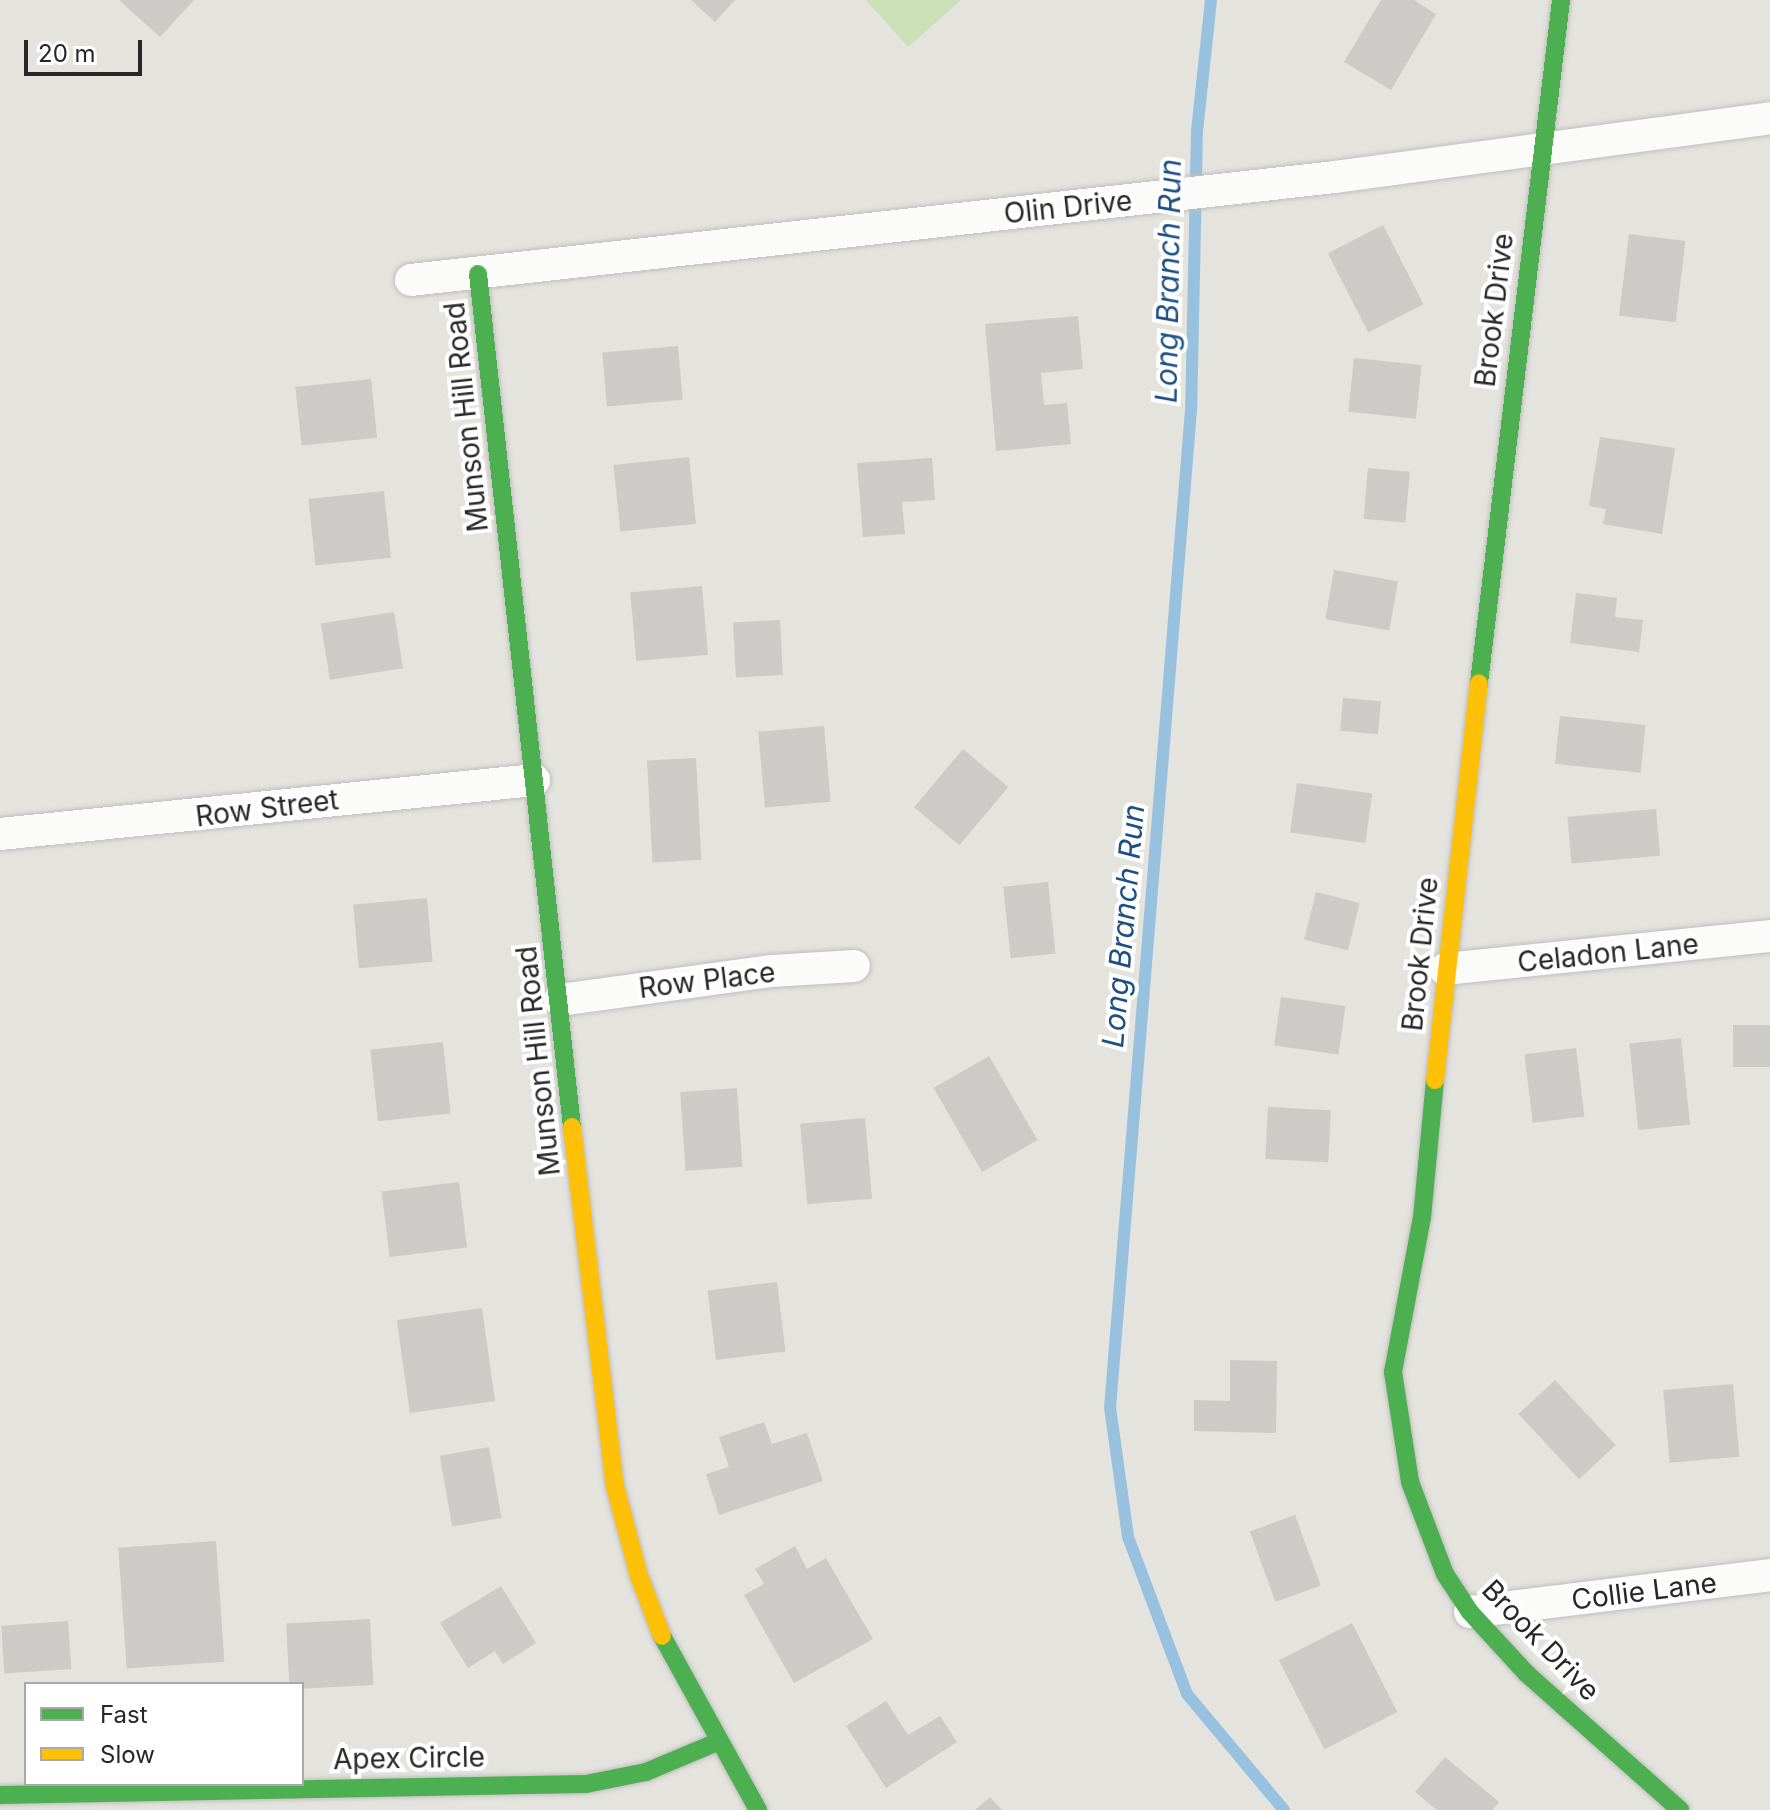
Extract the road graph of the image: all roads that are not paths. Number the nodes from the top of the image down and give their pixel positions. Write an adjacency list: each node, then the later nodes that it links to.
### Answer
1 (1561, 0): 3 (street, Brook Drive)
2 (1770, 118): 3 (street, Olin Drive)
3 (1541, 150): 4 (street, Olin Drive); 10 (street, Brook Drive)
4 (478, 274): 5 (street, Olin Drive); 6 (street, Munson Hill Road)
5 (411, 280)
6 (534, 780): 7 (street, Row Street); 11 (street, Munson Hill Road)
7 (0, 834)
8 (1770, 936): 10 (street, Celadon Lane)
9 (854, 966): 11 (street, Row Place)
10 (1445, 969): 13 (street, Brook Drive)
11 (560, 1000): 14 (street, Munson Hill Road)
12 (1770, 1575): 13 (street, Collie Lane)
13 (1470, 1612): 18 (street, Brook Drive)
14 (715, 1743): 16 (street, Apex Circle); 17 (street, Munson Hill Road)
15 (0, 1795): 16 (street, Apex Circle)
16 (325, 1798)
17 (758, 1810)
18 (1680, 1810)

